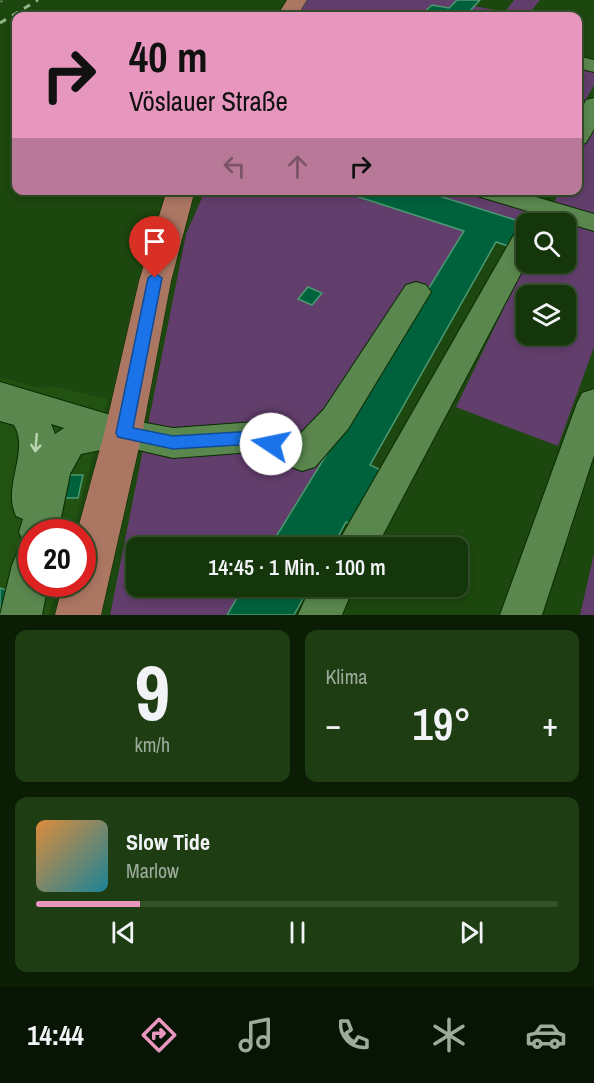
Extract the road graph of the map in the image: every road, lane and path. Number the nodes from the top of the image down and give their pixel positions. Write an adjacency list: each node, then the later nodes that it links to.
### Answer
1 (4, 0): 2 (path)
2 (0, 2)
3 (589, 108): 4 (lane)
4 (582, 127)
5 (179, 195): 15 (main road)
6 (501, 195): 7 (lane)
7 (543, 207): 8 (lane)
8 (594, 223)
9 (516, 256): 18 (lane)
10 (416, 292): 15 (lane)
11 (0, 382): 15 (lane)
12 (0, 395): 15 (lane)
13 (594, 403): 24 (lane)
14 (0, 407): 16 (lane, one-way to 16)
15 (124, 433): 17 (lane); 22 (main road)
16 (30, 519)
17 (42, 519)
18 (361, 537)
19 (25, 597): 21 (lane)
20 (328, 597): 23 (lane)
21 (21, 615)
22 (78, 615)
23 (321, 615)
24 (521, 615)

